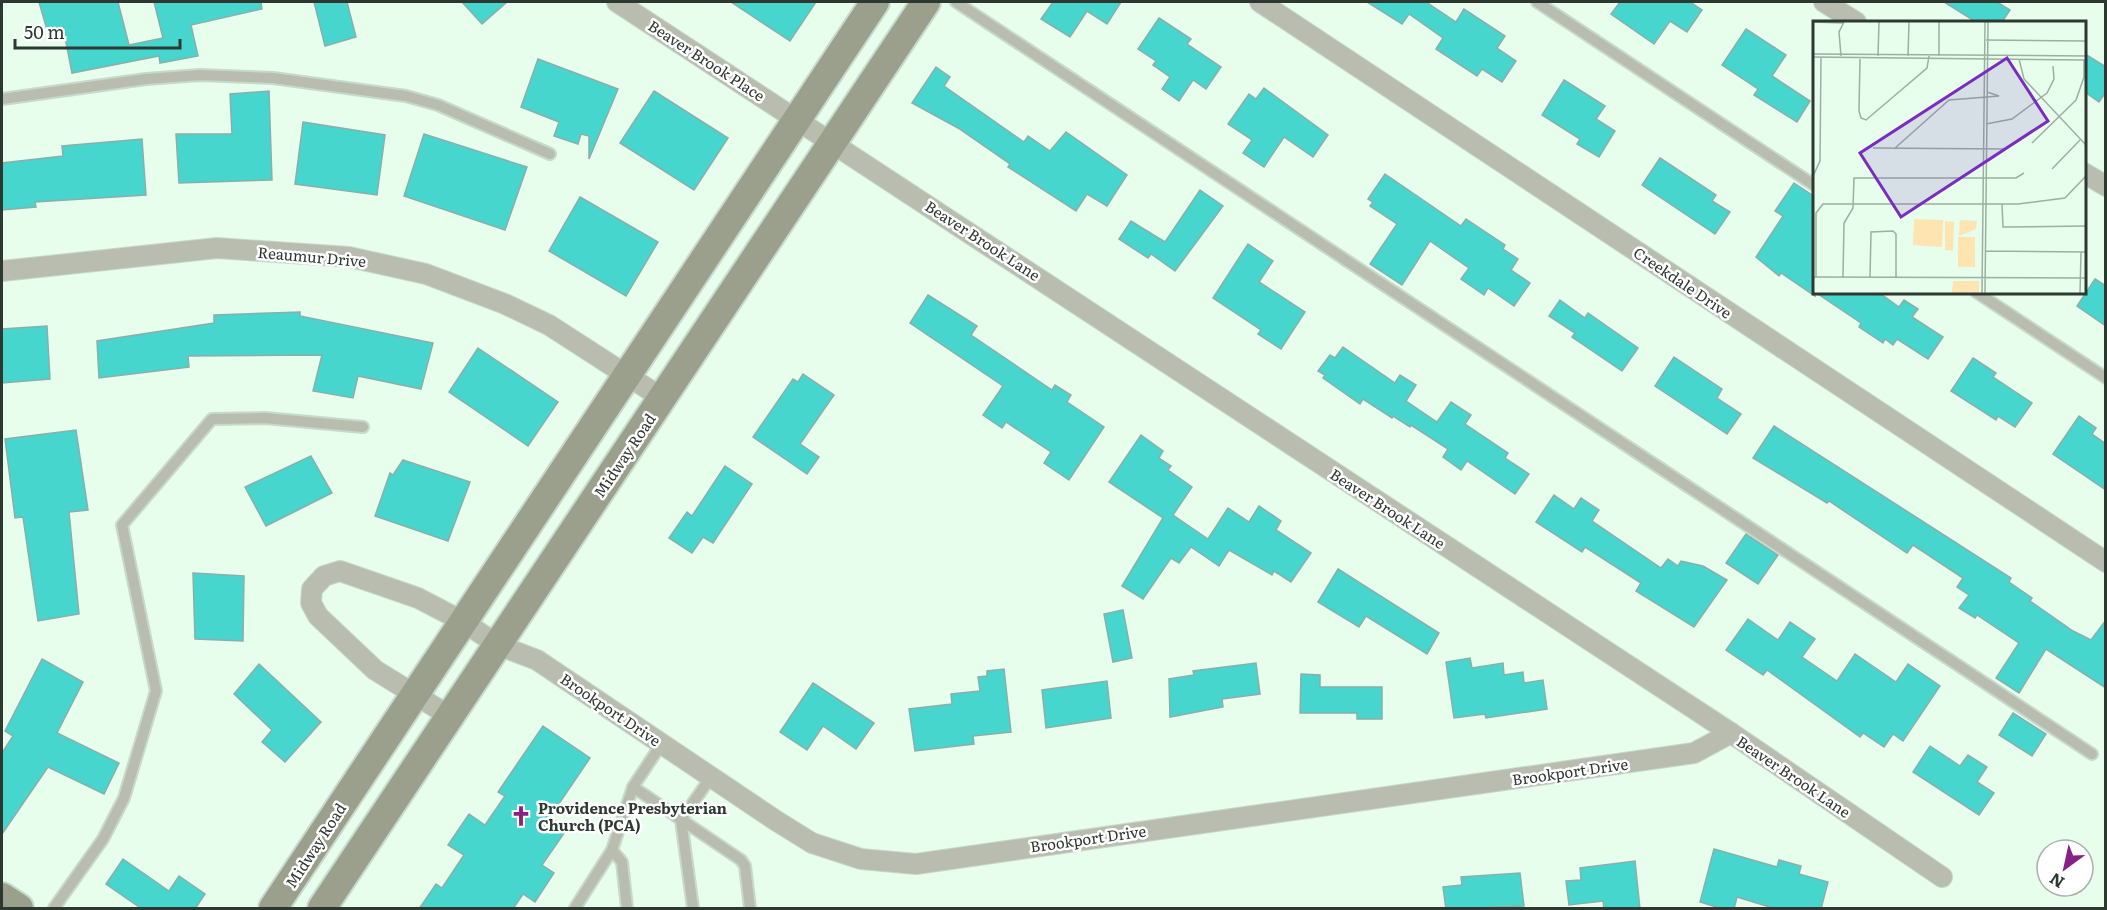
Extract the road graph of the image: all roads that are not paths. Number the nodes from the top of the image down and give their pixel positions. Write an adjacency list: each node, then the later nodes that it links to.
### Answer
1 (617, 2): 10 (street, Beaver Brook Place)
2 (875, 2): 10 (main road, Midway Road)
3 (926, 2): 11 (main road, Midway Road)
4 (956, 2): 29 (lane)
5 (1260, 2): 22 (street, Creekdale Drive)
6 (1537, 2): 14 (lane)
7 (1824, 2): 8 (street)
8 (1854, 21)
9 (2, 99): 12 (lane)
10 (797, 119): 11 (street, Beaver Brook Place); 18 (main road, Midway Road)
11 (833, 141): 20 (main road, Midway Road); 27 (street, Beaver Brook Lane)
12 (550, 154)
13 (2086, 174): 15 (street)
14 (1813, 184)
15 (2106, 186)
16 (2, 271): 18 (street, Reaumur Drive)
17 (1979, 294): 19 (lane)
18 (627, 374): 20 (street, Reaumur Drive); 23 (main road, Midway Road)
19 (2106, 378)
20 (662, 398): 24 (main road, Midway Road)
21 (363, 427): 37 (lane)
22 (2106, 562)
23 (462, 621): 24 (street, Brookport Drive); 25 (main road, Midway Road); 25 (street, Brookport Drive)
24 (498, 645): 26 (main road, Midway Road); 28 (street, Brookport Drive)
25 (414, 694): 26 (street); 38 (main road, Midway Road)
26 (450, 717): 39 (main road, Midway Road)
27 (1731, 733): 30 (street, Brookport Drive); 34 (street, Beaver Brook Lane)
28 (662, 743): 30 (street, Brookport Drive); 31 (lane)
29 (2092, 754)
30 (711, 777): 32 (lane)
31 (633, 787): 32 (lane); 33 (lane)
32 (681, 820): 42 (lane); 43 (lane)
33 (612, 850): 40 (lane); 41 (lane)
34 (1942, 877)
35 (2, 897): 36 (main road)
36 (19, 909)
37 (54, 909)
38 (273, 909)
39 (322, 909)
40 (575, 909)
41 (627, 909)
42 (693, 909)
43 (750, 909)

